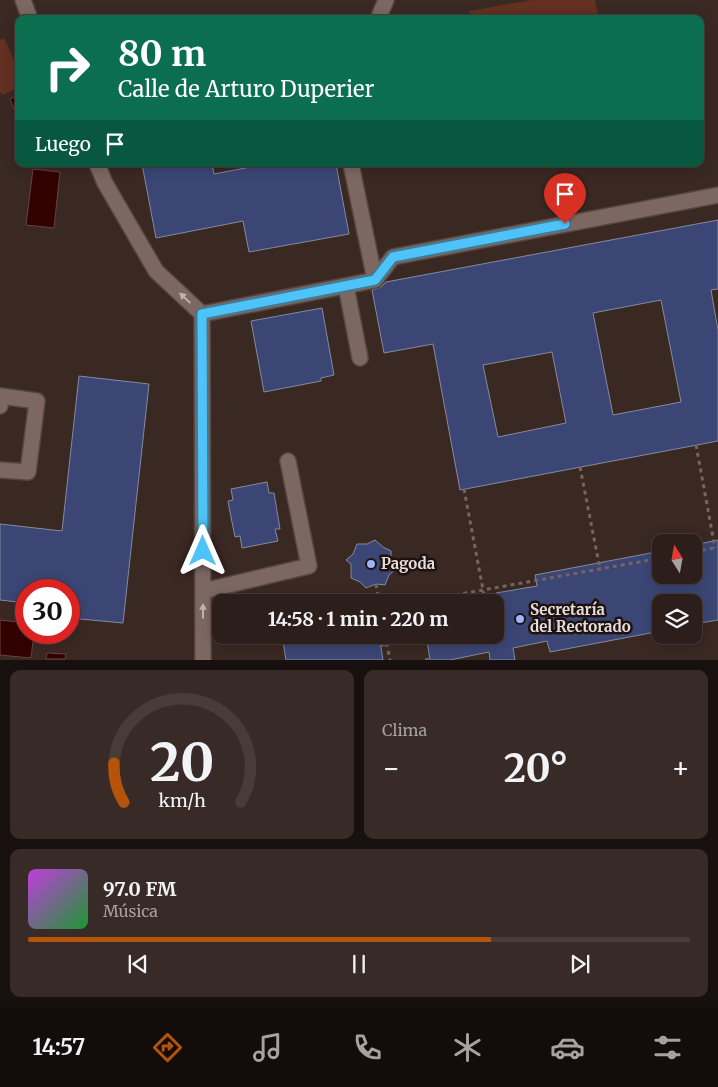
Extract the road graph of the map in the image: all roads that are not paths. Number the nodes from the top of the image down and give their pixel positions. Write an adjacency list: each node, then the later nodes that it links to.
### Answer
1 (23, 0): 3 (street)
2 (386, 0): 4 (street)
3 (29, 15)
4 (380, 15)
5 (98, 167): 10 (street, one-way to 5)
6 (352, 167): 8 (street)
7 (718, 195): 8 (street)
8 (375, 280): 9 (street)
9 (346, 286): 10 (street); 11 (street)
10 (202, 314): 15 (street)
11 (360, 358)
12 (0, 406): 14 (street)
13 (288, 461): 15 (street)
14 (0, 470)
15 (203, 591): 16 (street, one-way to 15)
16 (203, 660)

